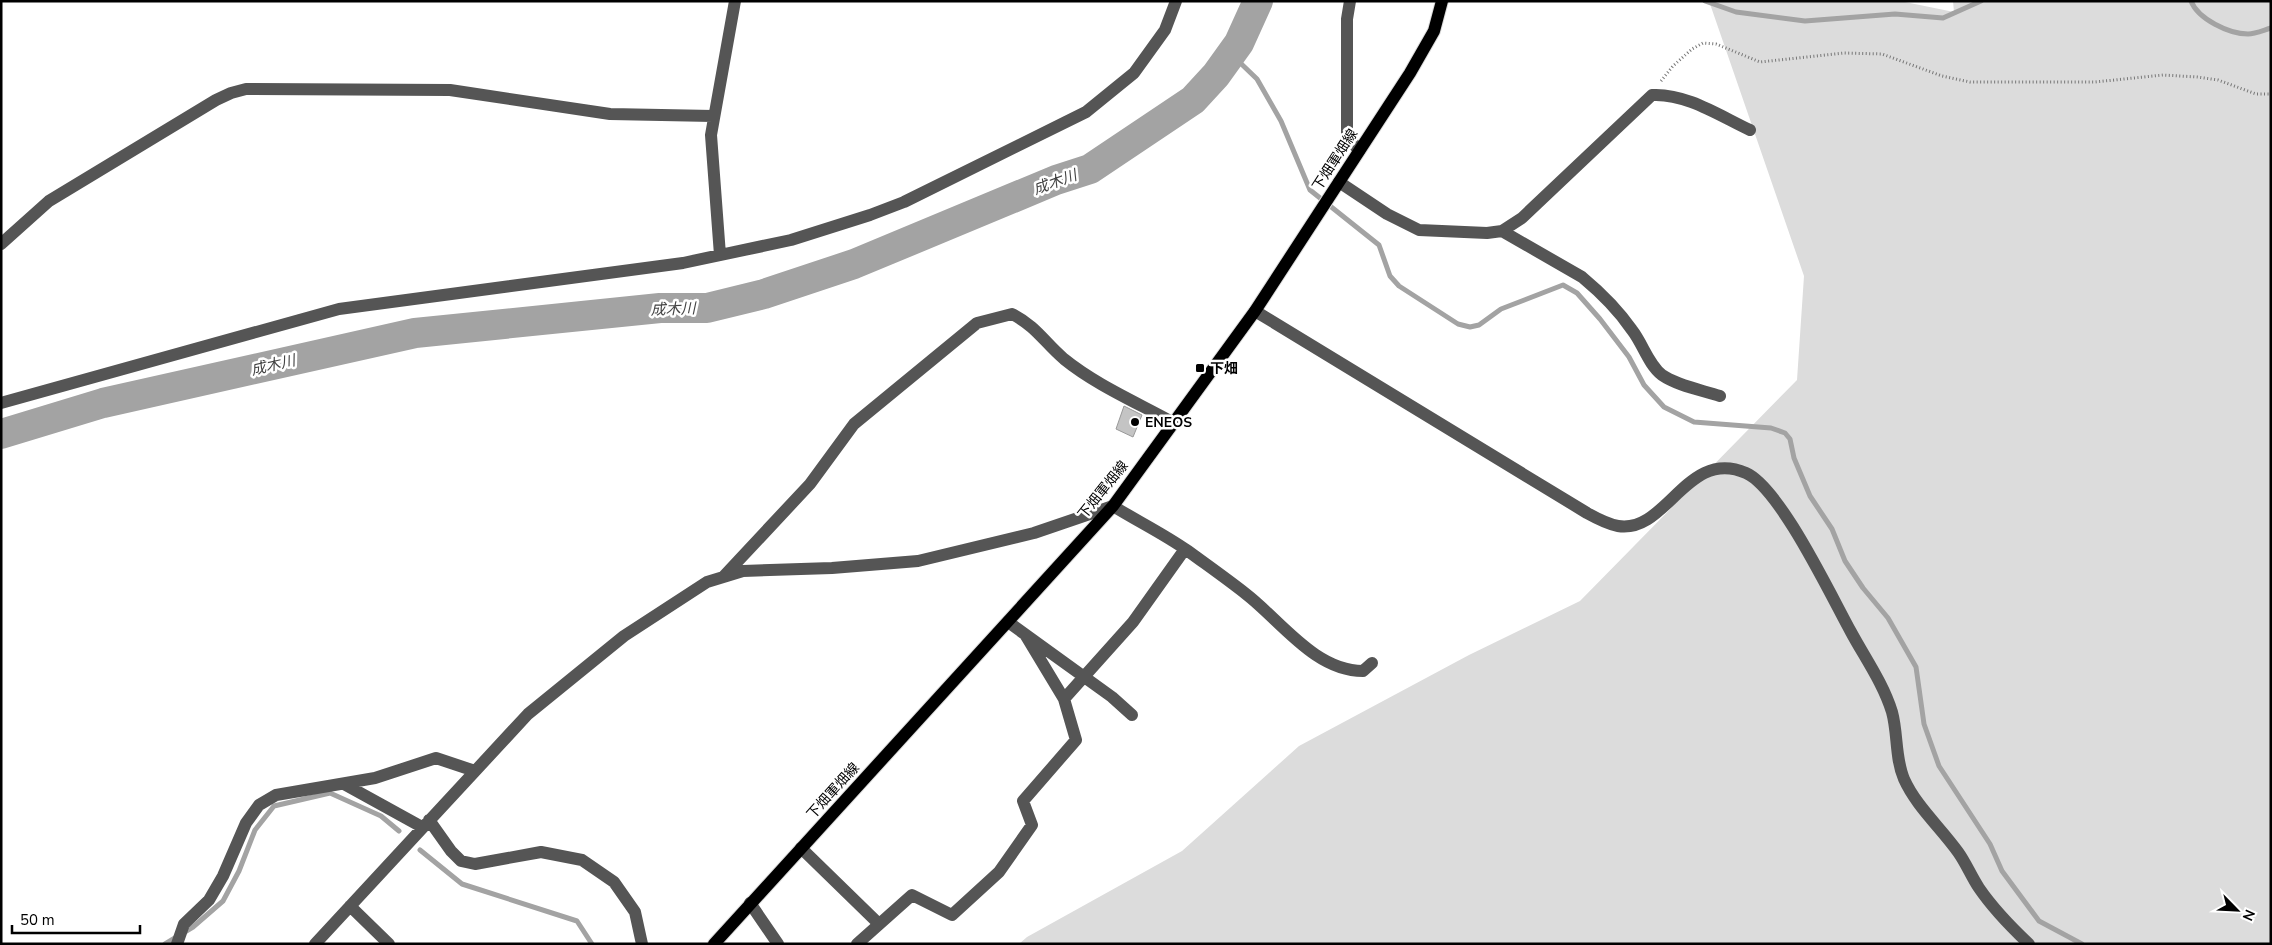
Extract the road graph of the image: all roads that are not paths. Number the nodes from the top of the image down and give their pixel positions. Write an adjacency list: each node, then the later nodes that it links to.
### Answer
1 (735, 1): 5 (street)
2 (1176, 1): 11 (street)
3 (1350, 1): 7 (street)
4 (1442, 1): 7 (main road, 下畑軍畑線)
5 (713, 116): 10 (street); 11 (street)
6 (1750, 130): 9 (street)
7 (1359, 151): 8 (main road, 下畑軍畑線)
8 (1339, 182): 9 (street); 12 (main road, 下畑軍畑線)
9 (1502, 231): 13 (street)
10 (1, 244)
11 (720, 255): 14 (street)
12 (1255, 311): 15 (main road, 下畑軍畑線); 39 (street)
13 (1720, 396)
14 (1, 403)
15 (1174, 423): 16 (main road, 下畑軍畑線); 18 (street)
16 (1113, 506): 17 (street); 18 (street); 19 (main road, 下畑軍畑線)
17 (1185, 549): 21 (street); 22 (street)
18 (722, 578): 25 (street)
19 (1008, 622): 20 (street); 28 (main road, 下畑軍畑線)
20 (1026, 636): 22 (street); 23 (street)
21 (1372, 663)
22 (1084, 677): 23 (street); 24 (street)
23 (1064, 699): 31 (street)
24 (1132, 715)
25 (475, 771): 26 (street); 27 (street)
26 (344, 784): 27 (street); 32 (street)
27 (425, 824): 30 (street); 35 (street)
28 (801, 848): 29 (main road, 下畑軍畑線); 31 (street)
29 (750, 903): 36 (main road, 下畑軍畑線); 37 (street)
30 (350, 906): 33 (street); 34 (street)
31 (879, 924): 38 (street)
32 (178, 944)
33 (315, 944)
34 (389, 944)
35 (642, 944)
36 (714, 944)
37 (778, 944)
38 (857, 944)
39 (2029, 944)

